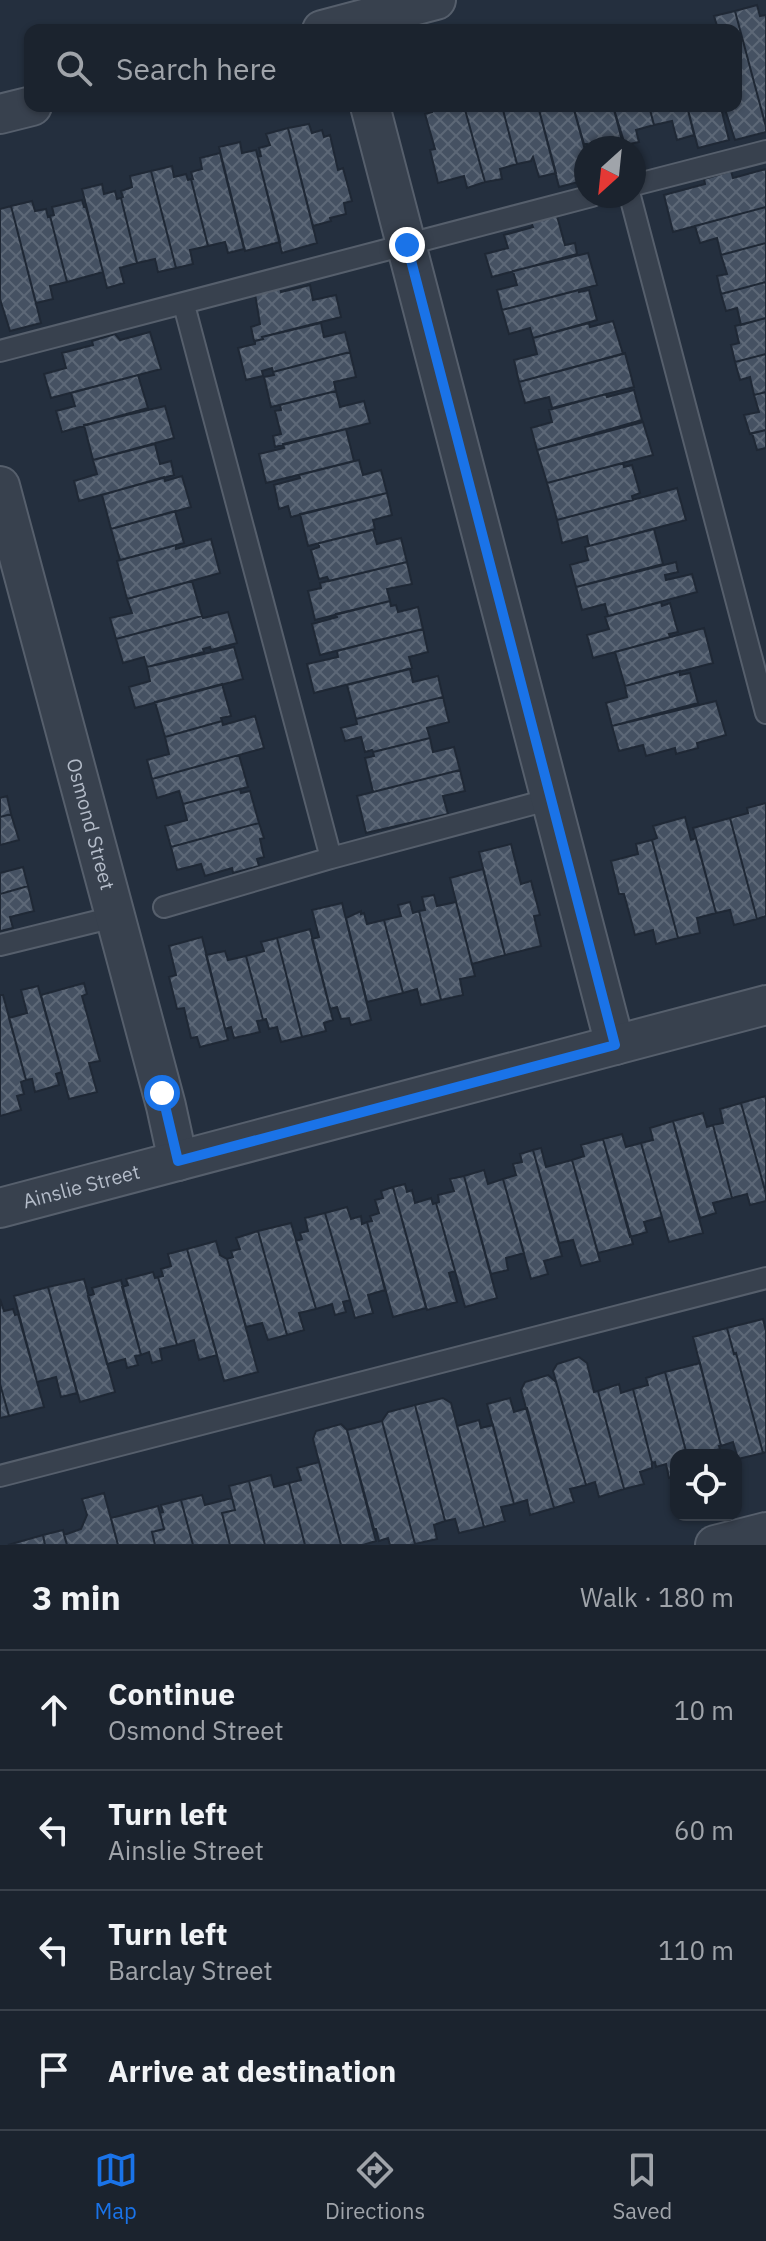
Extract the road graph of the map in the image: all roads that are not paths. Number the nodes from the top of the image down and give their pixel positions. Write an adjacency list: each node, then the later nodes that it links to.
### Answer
1 (436, 0): 2 (street)
2 (353, 24)
3 (24, 108): 5 (street)
4 (372, 112): 10 (street)
5 (0, 114)
6 (766, 151): 7 (lane)
7 (646, 182)
8 (574, 201): 10 (lane)
9 (633, 208): 14 (lane)
10 (407, 245): 11 (lane); 15 (street)
11 (184, 305): 12 (lane); 16 (lane)
12 (0, 351)
13 (0, 486): 18 (street, Osmond Street)
14 (766, 713)
15 (551, 799): 16 (lane); 21 (street)
16 (331, 858): 17 (lane)
17 (164, 907)
18 (114, 917): 19 (lane); 22 (street, Osmond Street)
19 (0, 945)
20 (766, 1005): 21 (street, Ainslie Street)
21 (615, 1045): 22 (street, Ainslie Street)
22 (178, 1161): 23 (street, Ainslie Street)
23 (0, 1208)
24 (766, 1278): 25 (lane)
25 (0, 1476)
26 (766, 1532): 27 (street)
27 (715, 1545)

